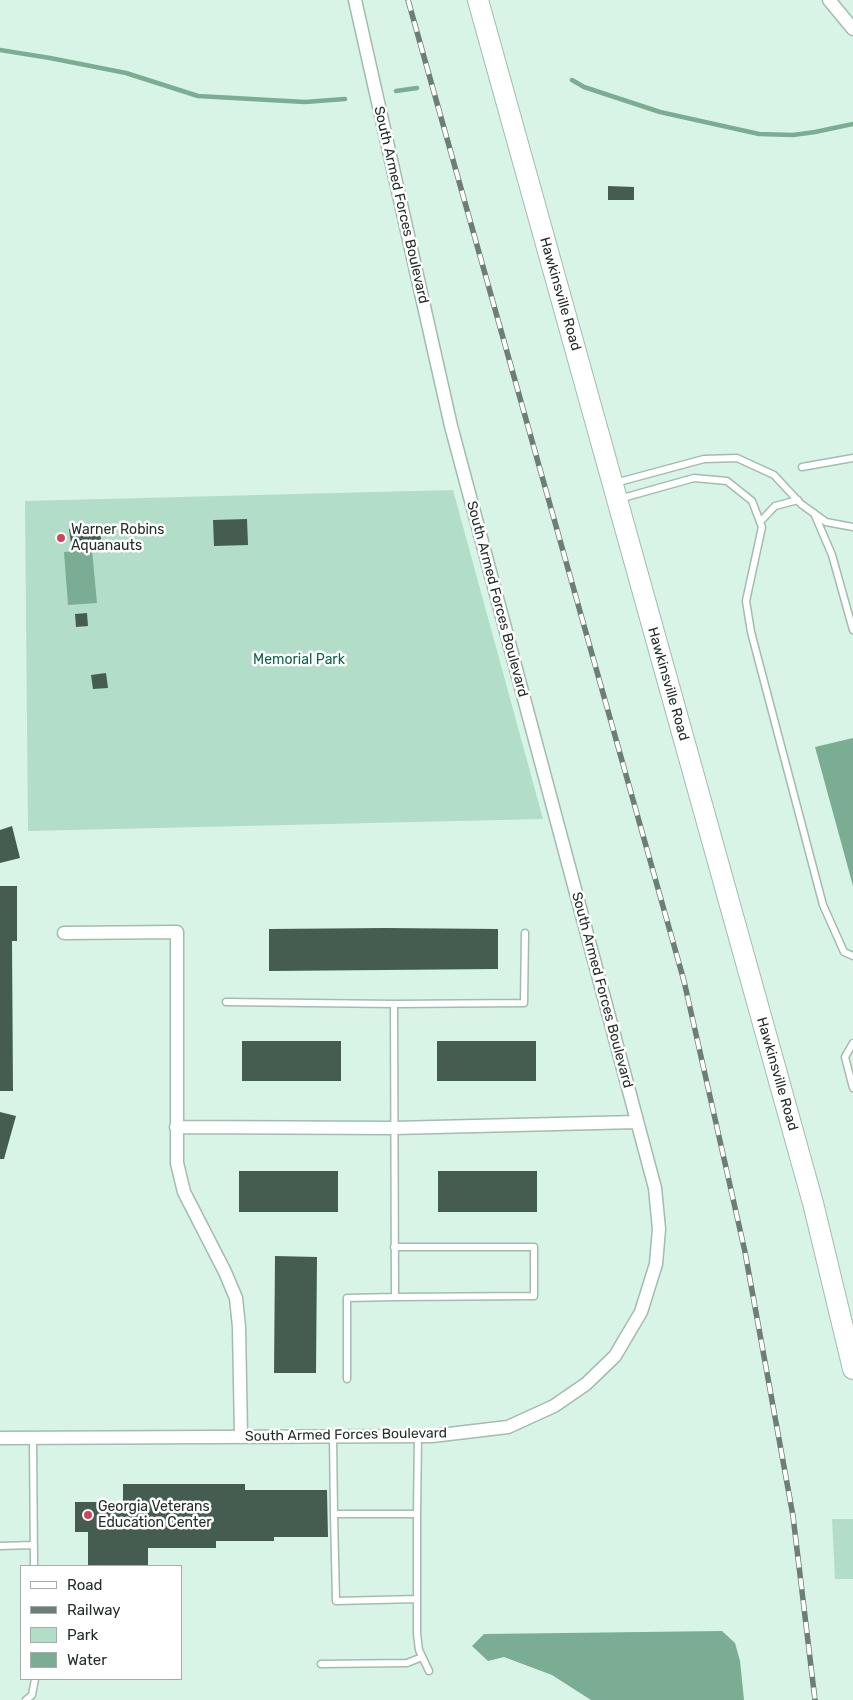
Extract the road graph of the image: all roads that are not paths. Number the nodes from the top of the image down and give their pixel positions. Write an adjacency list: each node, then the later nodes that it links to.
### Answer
1 (355, 0): 20 (street, South Armed Forces Boulevard)
2 (478, 0): 7 (main road, Hawkinsville Road)
3 (829, 0): 4 (street)
4 (853, 29)
5 (853, 458): 6 (lane)
6 (802, 467)
7 (615, 492): 8 (lane); 10 (lane); 25 (main road, Hawkinsville Road)
8 (798, 500): 9 (lane); 10 (lane)
9 (813, 513): 11 (lane); 12 (lane)
10 (760, 522): 15 (lane)
11 (853, 527)
12 (853, 630)
13 (64, 933): 21 (street)
14 (524, 933): 17 (lane)
15 (853, 956)
16 (226, 1002): 17 (lane)
17 (394, 1004): 22 (lane)
18 (853, 1043): 19 (lane)
19 (853, 1088)
20 (637, 1122): 22 (street); 29 (street, South Armed Forces Boulevard)
21 (176, 1127): 22 (street); 27 (street)
22 (394, 1128): 23 (lane)
23 (394, 1247): 24 (lane); 24 (lane)
24 (395, 1297): 26 (lane)
25 (853, 1369)
26 (347, 1379)
27 (241, 1436): 28 (street, South Armed Forces Boulevard); 31 (street, South Armed Forces Boulevard)
28 (333, 1436): 29 (street, South Armed Forces Boulevard); 32 (lane)
29 (418, 1436): 33 (lane)
30 (0, 1438): 31 (street, South Armed Forces Boulevard)
31 (33, 1438): 34 (lane)
32 (334, 1514): 33 (lane); 37 (lane)
33 (417, 1514): 37 (lane)
34 (34, 1545): 35 (lane); 36 (lane)
35 (0, 1546)
36 (34, 1565)
37 (417, 1599): 38 (lane)
38 (422, 1657): 39 (lane); 40 (lane)
39 (321, 1664)
40 (429, 1671)
41 (34, 1680): 42 (lane)
42 (26, 1700)

